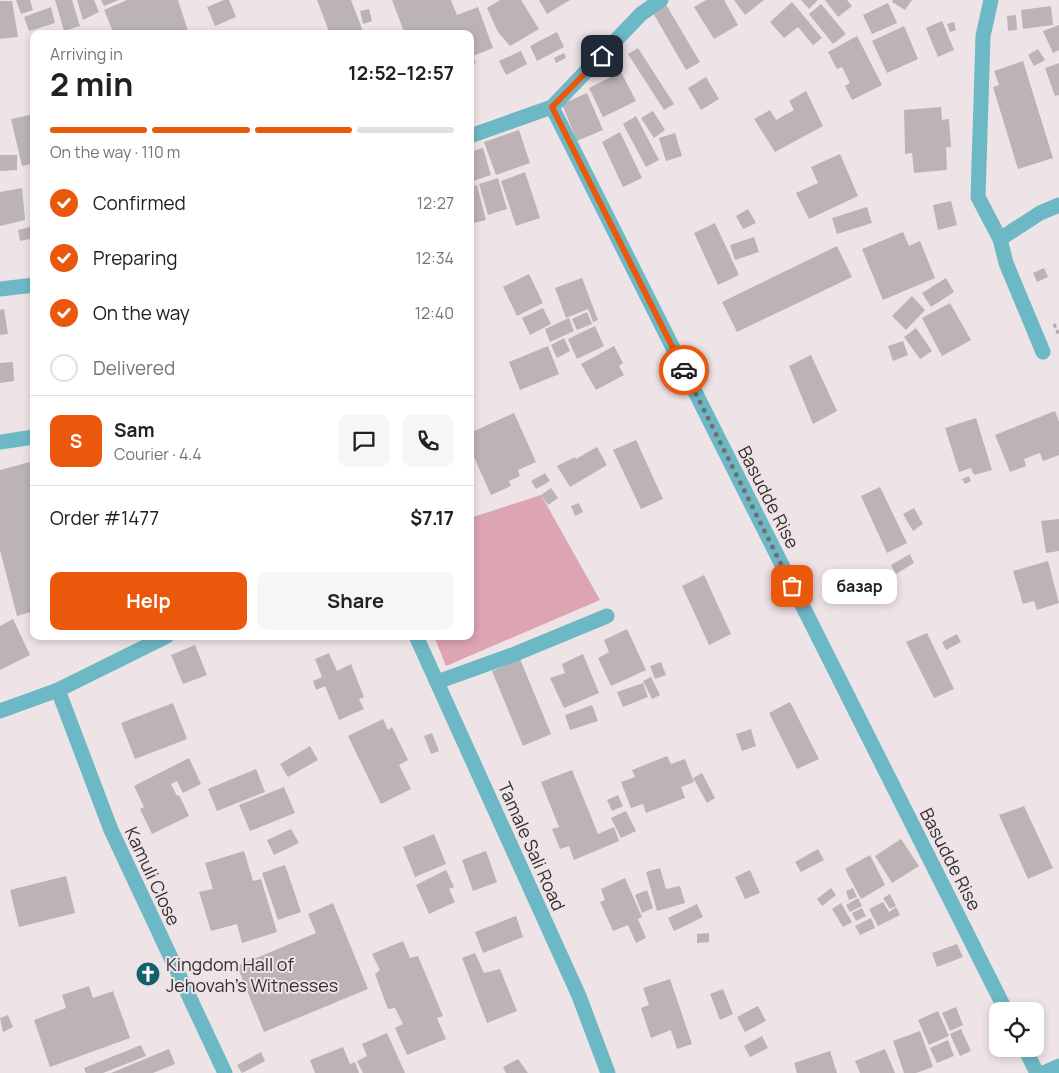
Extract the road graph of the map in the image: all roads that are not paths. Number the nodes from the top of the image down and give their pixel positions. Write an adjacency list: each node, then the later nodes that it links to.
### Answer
1 (661, 0): 3 (street)
2 (991, 0): 6 (street)
3 (552, 107): 4 (street); 18 (street, Basudde Rise)
4 (474, 135)
5 (1059, 204): 6 (street)
6 (1000, 239): 9 (street)
7 (30, 285): 8 (street)
8 (0, 289)
9 (1043, 352)
10 (30, 438): 11 (street)
11 (0, 442)
12 (607, 616): 15 (street)
13 (159, 640): 16 (street)
14 (418, 640): 15 (street, Tamale Sali Road)
15 (437, 682): 22 (street, Tamale Sali Road)
16 (58, 690): 17 (street); 21 (street, Kamuli Close)
17 (0, 711)
18 (1001, 1002)
19 (1029, 1057): 23 (street)
20 (1059, 1066): 24 (street)
21 (224, 1073)
22 (608, 1073)
23 (1037, 1073)
24 (1043, 1073)

